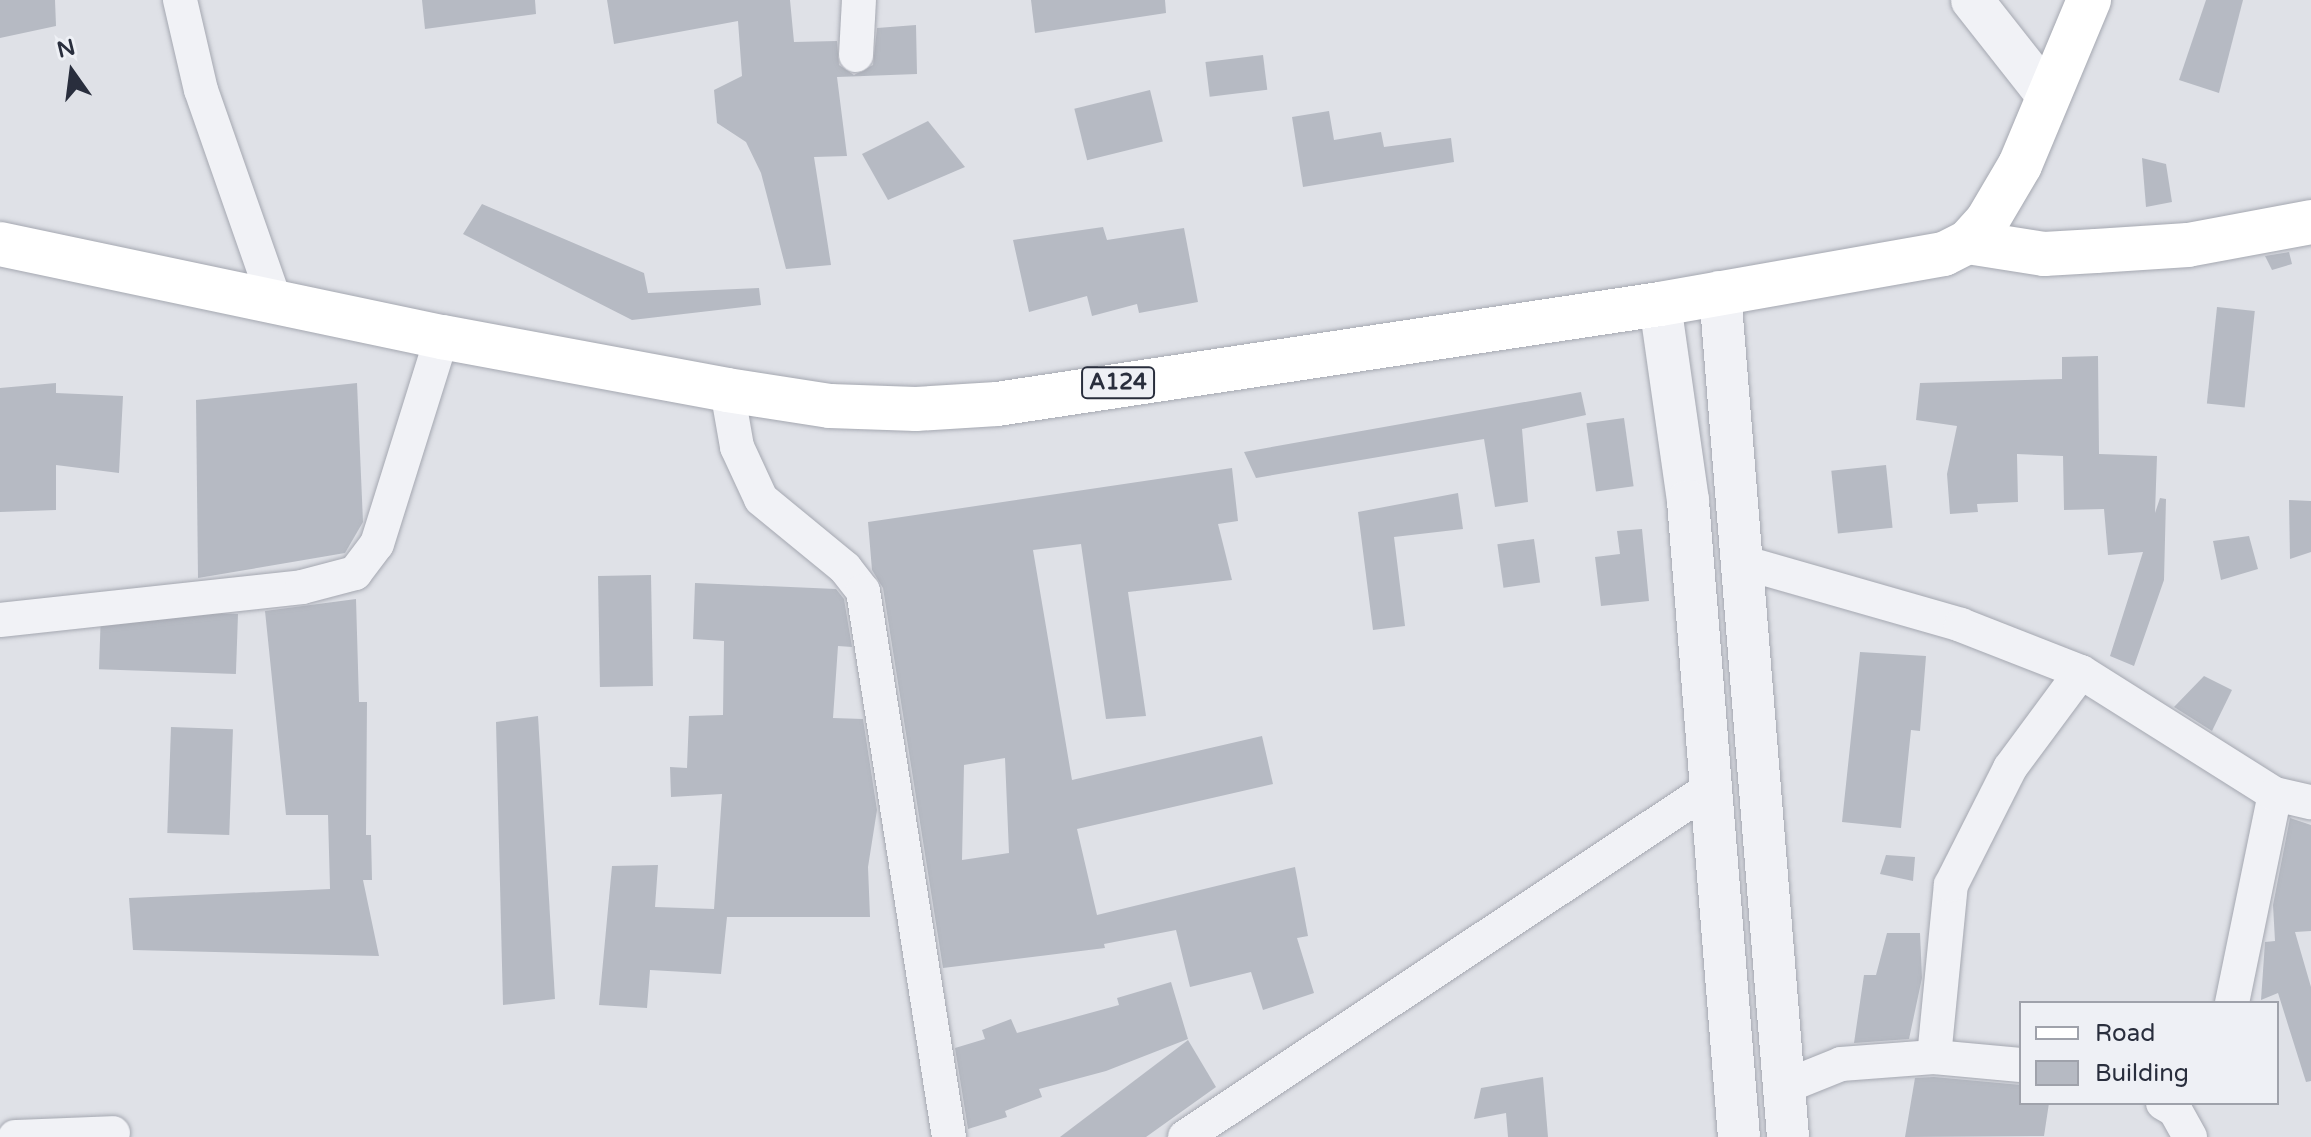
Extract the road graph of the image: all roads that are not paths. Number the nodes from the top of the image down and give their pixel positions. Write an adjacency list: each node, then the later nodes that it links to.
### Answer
1 (180, 0): 11 (street)
2 (859, 0): 5 (street)
3 (1972, 0): 6 (street)
4 (2089, 0): 6 (main road)
5 (856, 55)
6 (2046, 94): 8 (main road)
7 (2311, 222): 8 (main road)
8 (1968, 242): 10 (main road, A124)
9 (0, 244): 11 (main road, A124)
10 (1720, 292): 12 (main road, A124); 15 (street)
11 (274, 299): 13 (main road, A124)
12 (1660, 304): 14 (main road, A124); 18 (street)
13 (442, 337): 14 (main road, A124); 16 (street)
14 (727, 390): 27 (street)
15 (1742, 562): 17 (street); 24 (street)
16 (0, 620)
17 (2081, 672): 19 (street); 22 (street)
18 (1713, 786): 28 (street); 29 (street)
19 (2275, 794): 20 (street); 21 (street)
20 (2311, 802)
21 (2232, 1001)
22 (1934, 1057): 23 (street); 24 (street)
23 (2019, 1065)
24 (1784, 1087): 30 (street)
25 (113, 1133): 26 (street)
26 (15, 1137)
27 (949, 1137)
28 (1185, 1137)
29 (1739, 1137)
30 (1788, 1137)

